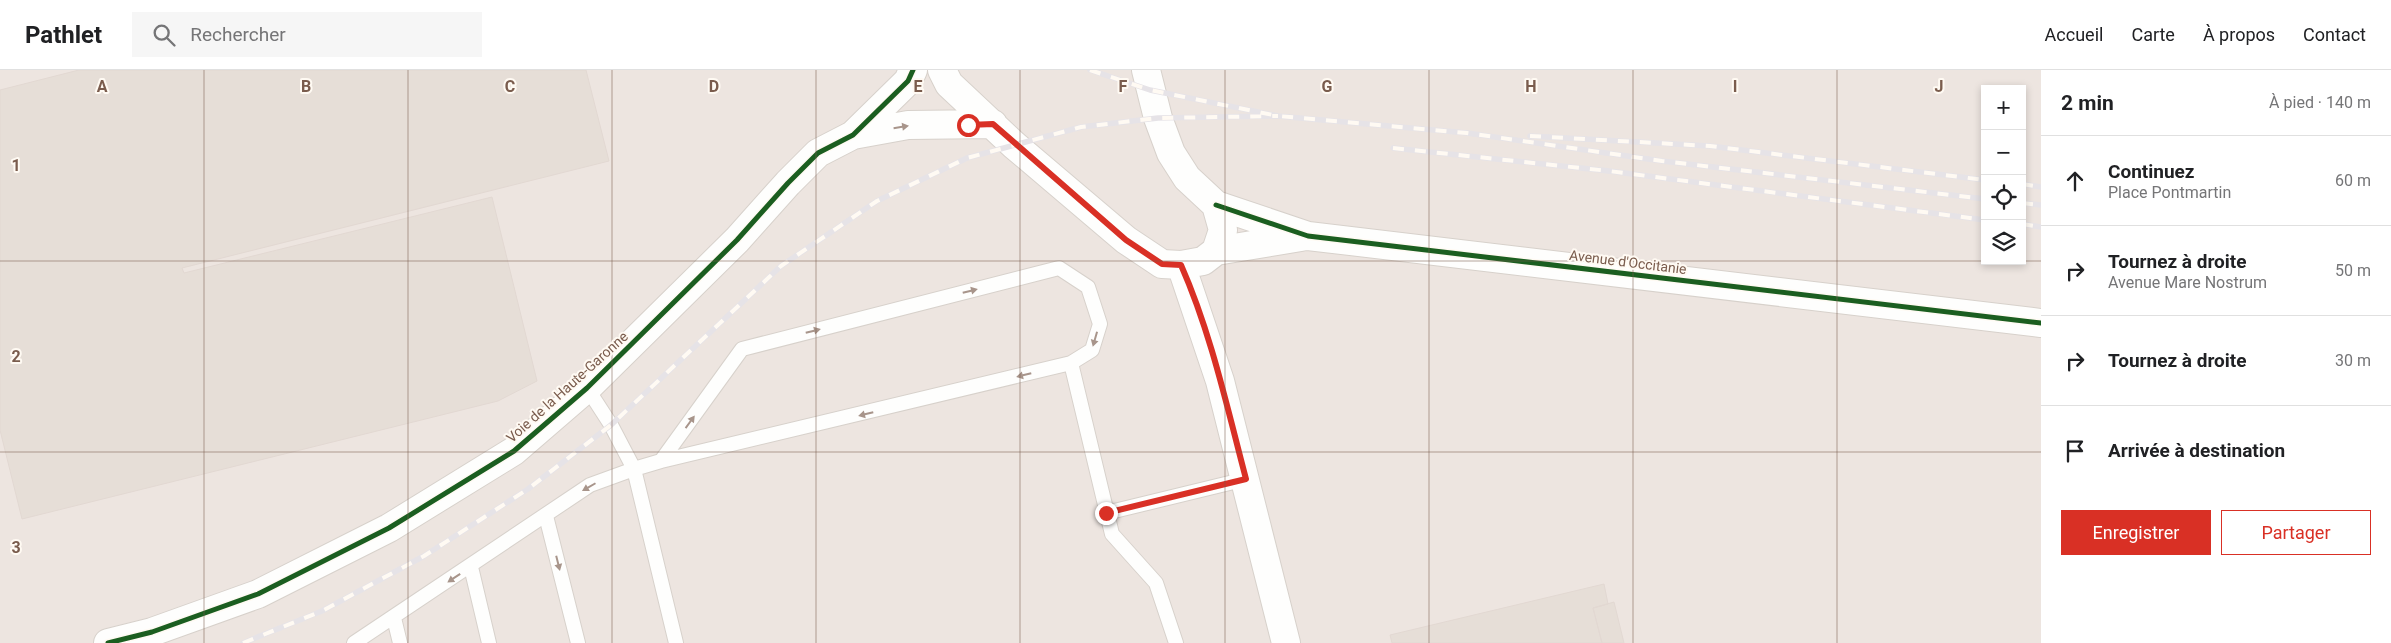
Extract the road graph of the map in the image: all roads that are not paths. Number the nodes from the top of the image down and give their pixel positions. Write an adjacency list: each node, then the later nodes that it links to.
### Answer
1 (913, 70): 5 (street, Voie de la Haute-Garonne)
2 (942, 70): 4 (street)
3 (1146, 70): 6 (street)
4 (993, 124): 5 (street, Voie de la Haute-Garonne, one-way to 4); 9 (street)
5 (853, 135): 12 (street, Voie de la Haute-Garonne)
6 (1216, 205): 7 (street, Avenue d'Occitanie); 8 (street)
7 (1308, 236): 8 (street, Avenue d'Occitanie); 10 (street, Avenue d'Occitanie)
8 (1216, 251): 9 (street, Avenue d'Occitanie)
9 (1181, 265): 15 (street)
10 (2041, 323)
11 (1071, 363): 13 (lane, one-way to 13); 13 (lane, one-way to 11); 16 (lane)
12 (587, 388): 14 (lane); 20 (street, Voie de la Haute-Garonne)
13 (661, 461): 14 (lane)
14 (634, 469): 17 (lane, one-way to 17); 25 (lane)
15 (1246, 479): 16 (lane); 27 (street)
16 (1106, 513): 26 (lane)
17 (546, 516): 18 (lane); 24 (lane, one-way to 24)
18 (470, 567): 19 (lane, one-way to 19); 23 (lane)
19 (394, 618): 21 (lane); 22 (lane)
20 (108, 643)
21 (354, 643)
22 (400, 643)
23 (490, 643)
24 (578, 643)
25 (676, 643)
26 (1176, 643)
27 (1286, 643)

